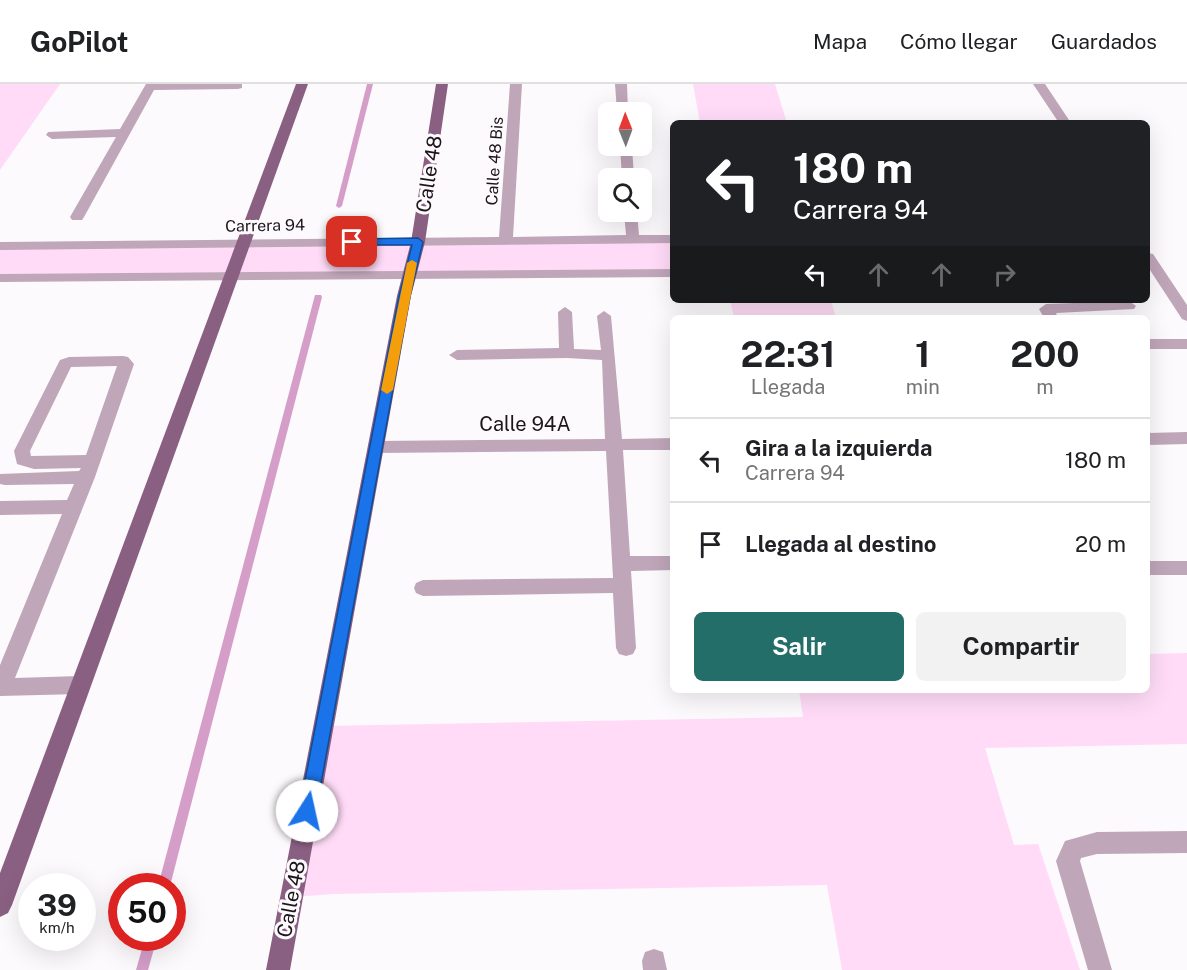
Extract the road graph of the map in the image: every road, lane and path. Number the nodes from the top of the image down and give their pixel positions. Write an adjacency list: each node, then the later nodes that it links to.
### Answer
1 (302, 84): 20 (main road)
2 (442, 84): 19 (main road, Calle 48)
3 (516, 84): 18 (street, Calle 48 Bis)
4 (621, 84): 10 (street)
5 (1039, 84): 11 (street)
6 (181, 85): 7 (street); 8 (street)
7 (221, 85): 9 (street)
8 (151, 86): 12 (street)
9 (238, 86)
10 (622, 102)
11 (1063, 120)
12 (123, 134): 13 (street); 14 (street)
13 (52, 135)
14 (77, 217)
15 (632, 222): 16 (street)
16 (633, 239): 17 (street, Carrera 94); 18 (street, Carrera 94)
17 (670, 239)
18 (506, 241): 19 (street, Carrera 94)
19 (418, 242): 20 (street, Carrera 94); 24 (main road, Calle 48)
20 (243, 243): 21 (street, Carrera 94); 25 (main road)
21 (0, 246)
22 (1152, 270): 31 (street)
23 (670, 273): 24 (street)
24 (409, 275): 25 (street); 41 (main road, Calle 48)
25 (230, 276): 26 (street); 53 (main road)
26 (0, 278)
27 (1129, 306): 29 (street)
28 (565, 312): 34 (street)
29 (1049, 315)
30 (604, 316): 36 (street)
31 (1187, 316)
32 (1150, 344): 33 (street)
33 (1187, 344)
34 (567, 353): 35 (street); 36 (street)
35 (457, 355)
36 (609, 356): 40 (street)
37 (1187, 438): 38 (street)
38 (1150, 439)
39 (670, 444): 40 (street, Calle 94A)
40 (613, 445): 41 (street, Calle 94A); 47 (street)
41 (376, 447): 57 (main road, Calle 48)
42 (89, 469): 42 (street); 43 (street); 44 (street)
43 (5, 479)
44 (73, 507): 45 (street); 54 (street)
45 (0, 508)
46 (670, 563): 47 (street)
47 (620, 564): 50 (street)
48 (1150, 568): 49 (street)
49 (1187, 568)
50 (622, 585): 51 (street); 52 (street)
51 (423, 588)
52 (626, 648)
53 (80, 685): 54 (street); 56 (main road)
54 (0, 687)
55 (1187, 842): 58 (street)
56 (0, 905)
57 (278, 970)
58 (1100, 970)

